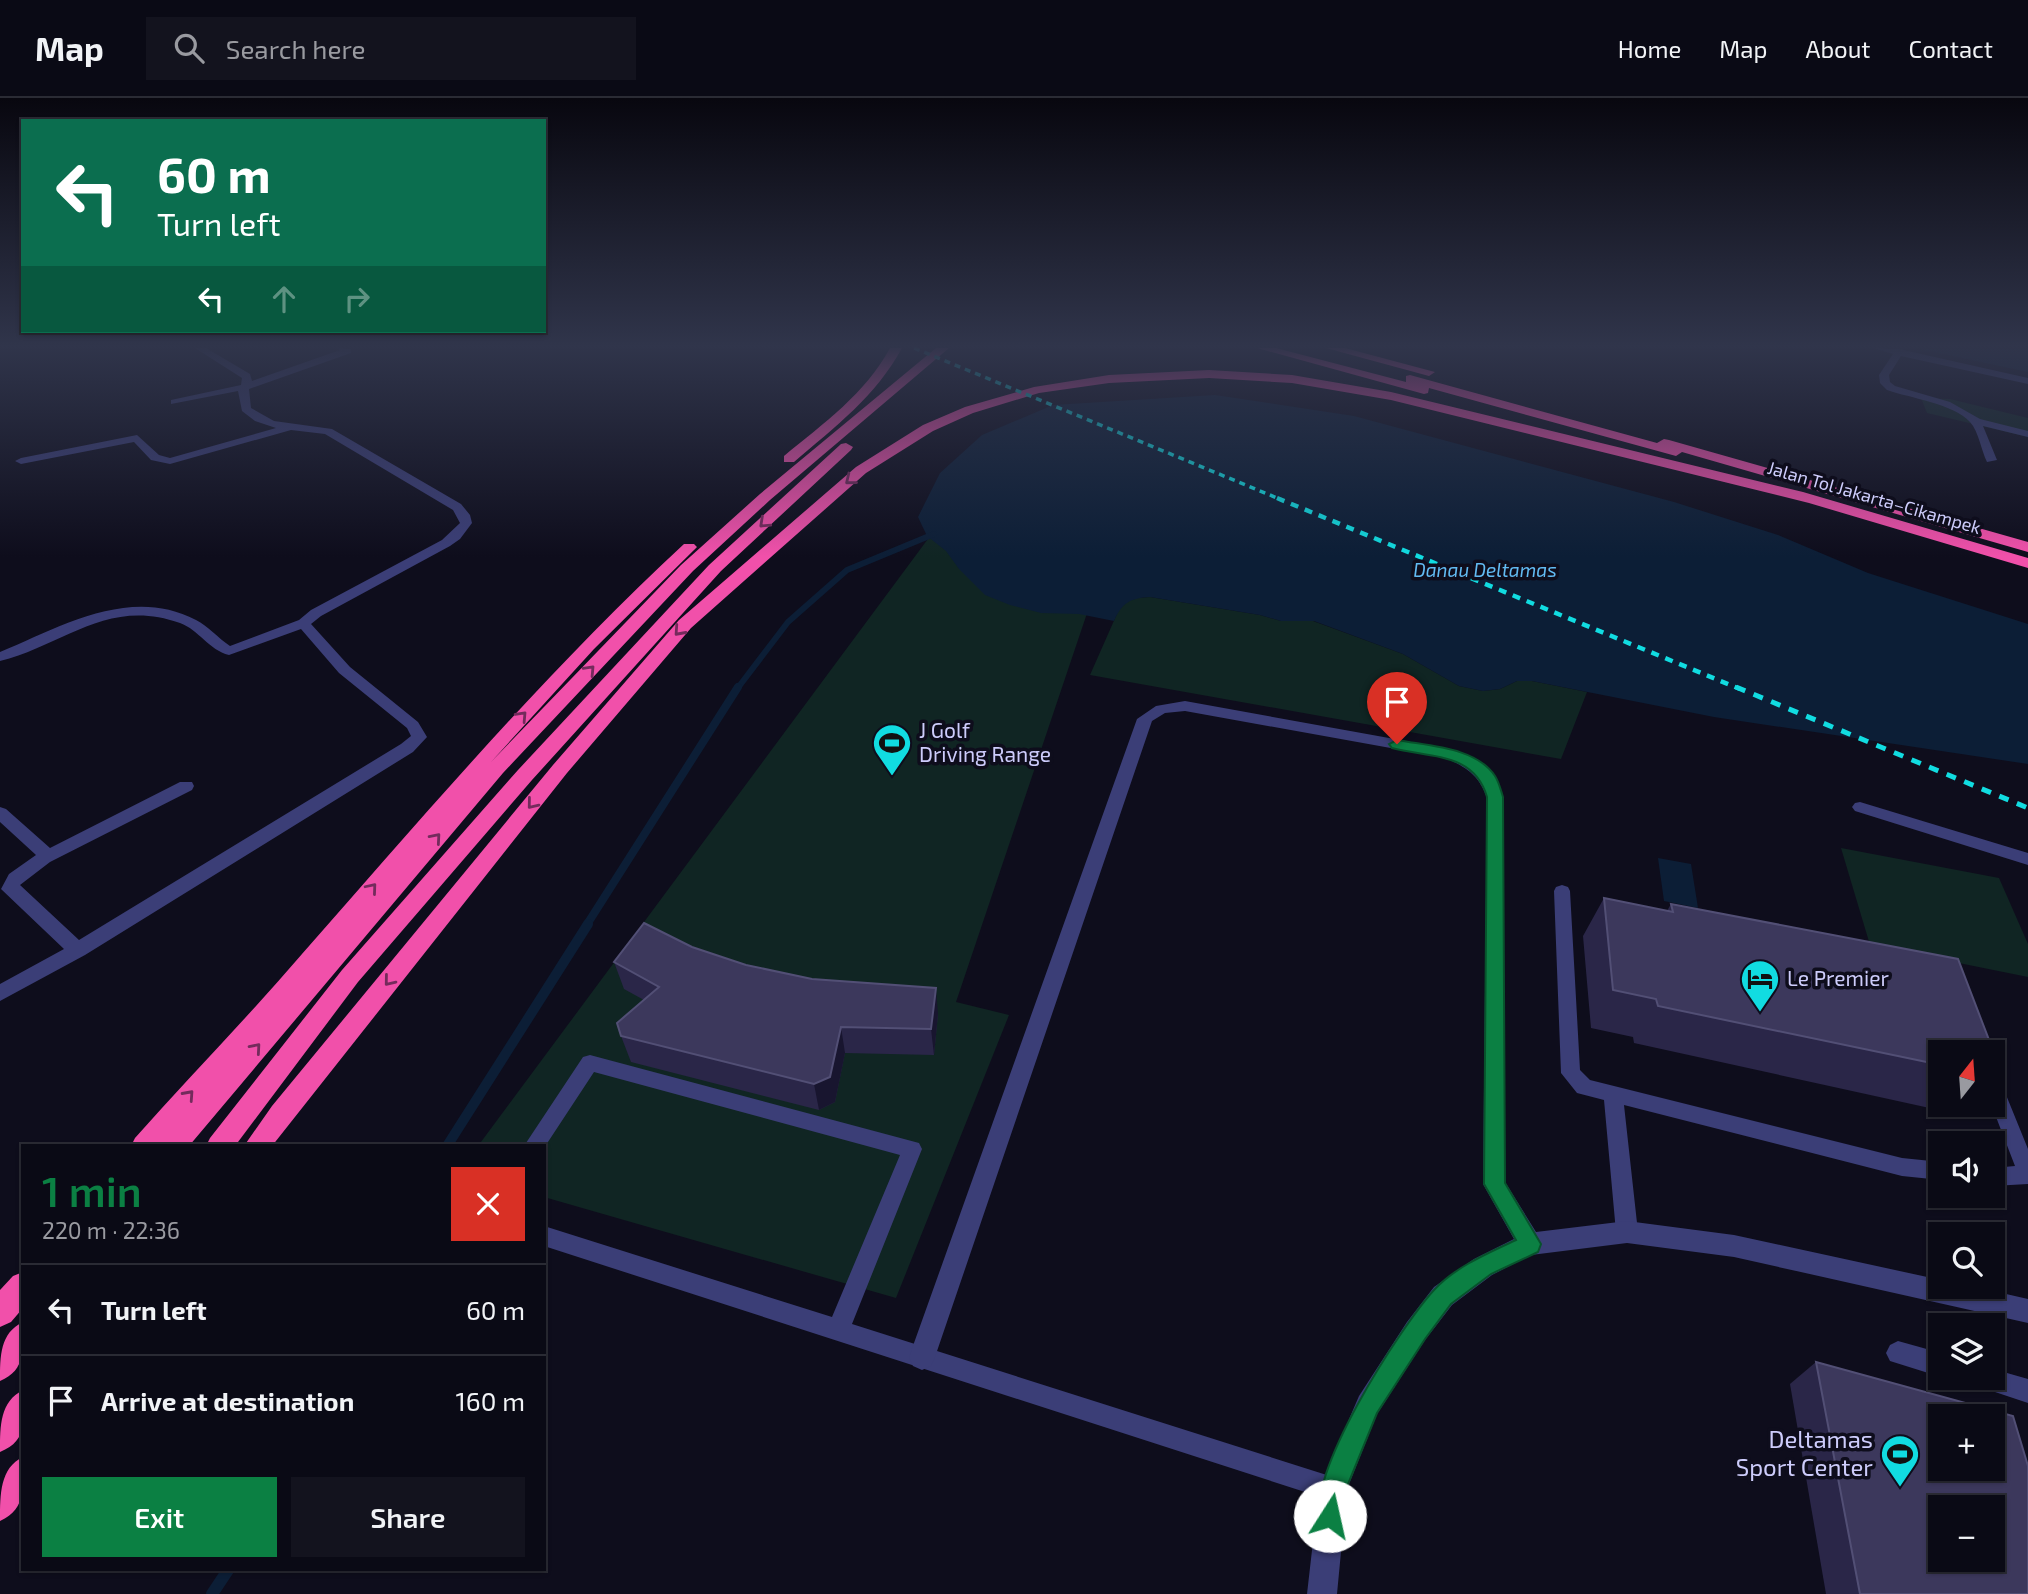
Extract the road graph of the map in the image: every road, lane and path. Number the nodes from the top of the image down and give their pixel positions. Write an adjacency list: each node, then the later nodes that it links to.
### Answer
1 (260, 418): 13 (street)
2 (839, 418): 17 (highway)
3 (854, 418): 17 (highway)
4 (879, 418): 37 (highway, one-way to 37)
5 (951, 418): 38 (highway, one-way to 38)
6 (1480, 418): 18 (highway, one-way to 6)
7 (1522, 418): 18 (highway, Jalan Tol Jakarta–Cikampek)
8 (1556, 418): 21 (highway)
9 (1577, 418): 20 (highway)
10 (1603, 418): 19 (highway, Jalan Tol Jakarta–Cikampek)
11 (1971, 418): 12 (street)
12 (1976, 421): 14 (street); 15 (street)
13 (293, 426): 16 (street); 23 (street)
14 (2028, 433)
15 (1991, 460)
16 (21, 461)
17 (756, 495): 35 (highway, one-way to 17); 36 (highway, one-way to 17)
18 (1811, 499): 22 (highway, Jalan Tol Jakarta–Cikampek)
19 (2028, 535)
20 (2028, 547)
21 (2028, 553)
22 (2028, 563)
23 (304, 622): 24 (street); 31 (street)
24 (0, 657)
25 (186, 786): 28 (street)
26 (1860, 807): 29 (lane)
27 (0, 813): 28 (street)
28 (46, 857): 31 (street)
29 (2028, 859)
30 (1562, 891): 33 (lane)
31 (78, 950): 32 (street)
32 (0, 993)
33 (1613, 1094): 40 (lane); 43 (lane)
34 (2005, 1117): 41 (lane)
35 (146, 1144)
36 (175, 1144)
37 (221, 1144)
38 (258, 1144)
39 (535, 1144): 49 (lane)
40 (1928, 1170)
41 (2028, 1175): 42 (lane)
42 (2005, 1176)
43 (1627, 1232): 45 (street); 47 (street)
44 (546, 1237): 49 (lane)
45 (1530, 1244): 52 (street); 60 (street)
46 (21, 1288): 48 (highway)
47 (2028, 1311)
48 (0, 1312)
49 (838, 1330): 52 (lane)
50 (21, 1340): 54 (highway)
51 (1898, 1353): 53 (lane)
52 (922, 1357): 60 (lane)
53 (1928, 1361)
54 (0, 1366)
55 (2005, 1384): 56 (lane)
56 (2028, 1391)
57 (21, 1409): 58 (highway)
58 (0, 1436)
59 (21, 1476): 61 (highway)
60 (1333, 1489): 62 (street)
61 (0, 1504)
62 (1322, 1594)

